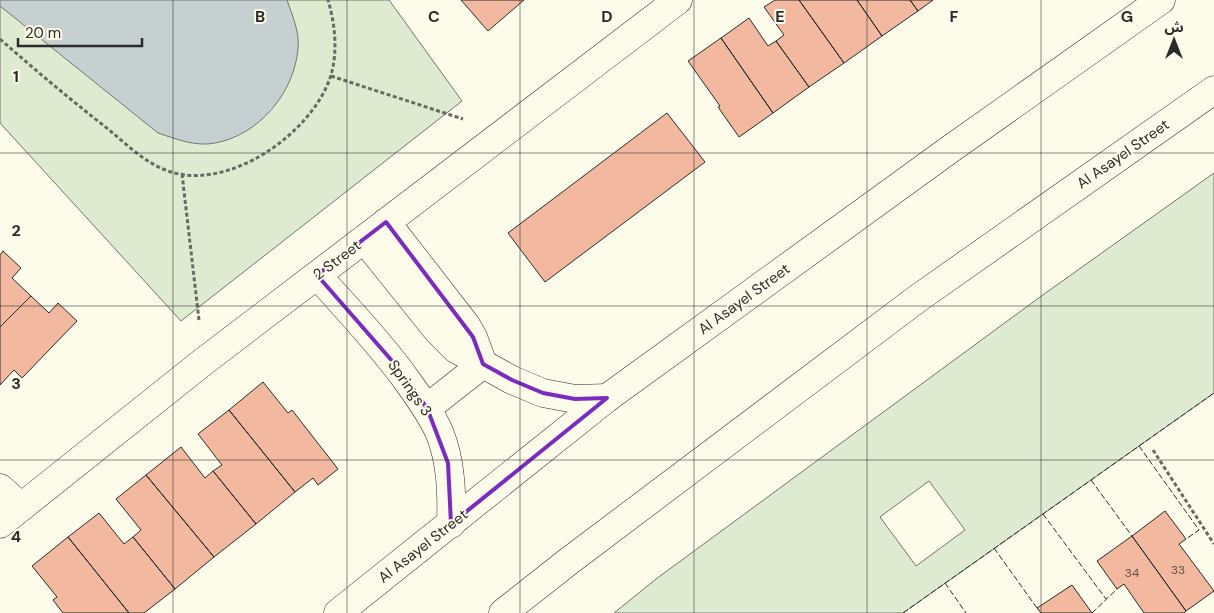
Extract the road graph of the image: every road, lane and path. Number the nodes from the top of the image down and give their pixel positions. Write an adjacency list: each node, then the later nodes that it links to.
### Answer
1 (328, 0): 5 (path)
2 (678, 0): 7 (main road, 2 Street)
3 (1161, 0): 14 (main road, Al Asayel Street)
4 (0, 39): 8 (path)
5 (331, 76): 7 (path); 8 (path)
6 (1214, 90): 23 (main road, Al Asayel Street)
7 (505, 132): 9 (main road, 2 Street)
8 (182, 174): 12 (path)
9 (386, 222): 10 (main road, 2 Street); 13 (main road)
10 (364, 239): 11 (main road, 2 Street); 13 (main road)
11 (317, 275): 12 (main road, 2 Street); 15 (main road, Springs 3)
12 (203, 362): 18 (main road, 2 Street)
13 (483, 364): 14 (main road); 15 (main road)
14 (608, 398): 20 (main road, Al Asayel Street)
15 (427, 408): 20 (main road, Springs 3)
16 (1153, 450): 21 (path)
17 (0, 488): 18 (main road)
18 (20, 506): 19 (main road, 2 Street)
19 (0, 524)
20 (451, 524): 22 (main road, Al Asayel Street)
21 (1214, 544)
22 (338, 613)
23 (504, 613)

